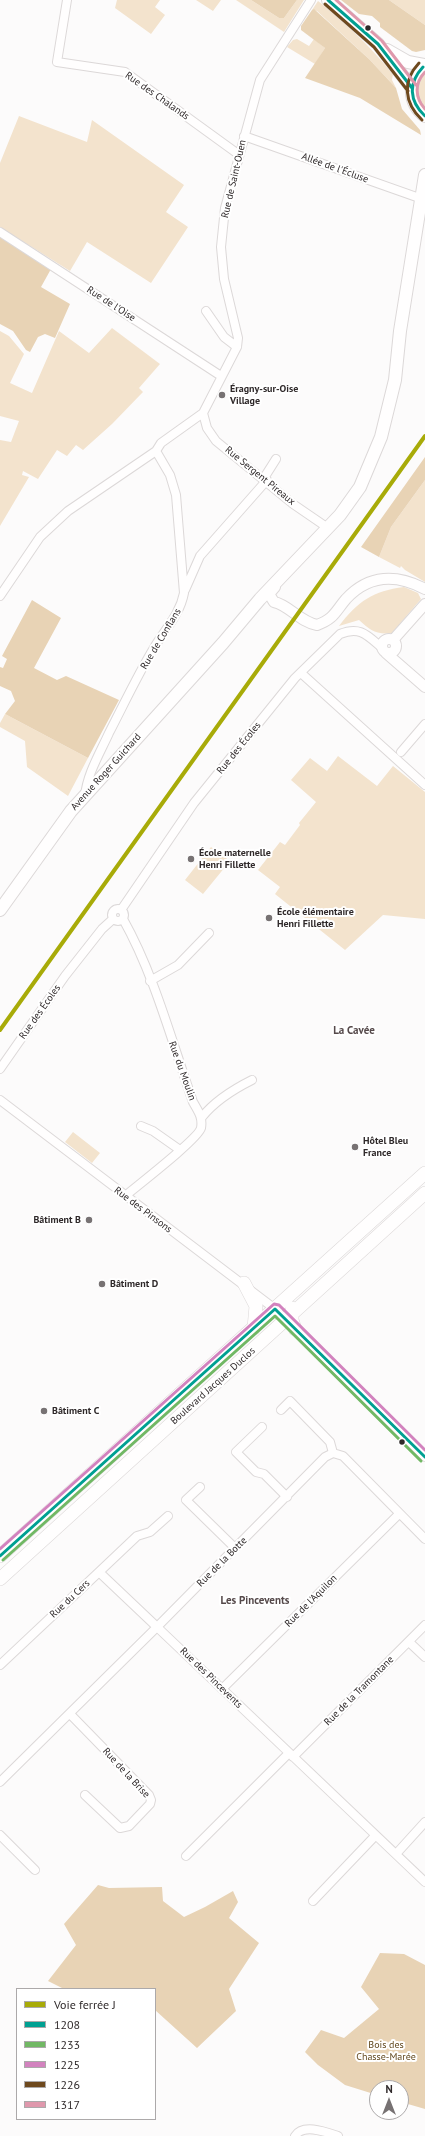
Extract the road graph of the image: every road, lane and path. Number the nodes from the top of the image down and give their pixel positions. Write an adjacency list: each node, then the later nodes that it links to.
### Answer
1 (67, 0): 9 (street, Rue des Chalands)
2 (311, 0): 8 (street, Rue de Saint-Ouen)
3 (328, 0): 4 (main road)
4 (378, 44): 5 (main road); 6 (main road)
5 (425, 65): 6 (main road)
6 (412, 88): 7 (main road)
7 (425, 116)
8 (244, 136): 9 (street, Rue de Saint-Ouen); 11 (street, Allée de l'Écluse)
9 (238, 154): 14 (street, Rue de Saint-Ouen)
10 (425, 175): 11 (main road, Avenue Roger Guichard)
11 (423, 200): 20 (main road, Avenue Roger Guichard)
12 (0, 232): 15 (street, Rue de l'Oise)
13 (206, 311): 14 (street)
14 (237, 347): 15 (street)
15 (221, 376): 16 (street)
16 (203, 414): 17 (street); 19 (street, Rue Sergent Pireaux)
17 (156, 451): 22 (street, Rue de Conflans); 23 (street)
18 (276, 460): 19 (street)
19 (265, 480): 20 (street, Rue Sergent Pireaux); 22 (street)
20 (328, 528): 24 (main road, Avenue Roger Guichard); 24 (main road, Avenue Roger Guichard)
21 (425, 589): 24 (street)
22 (184, 593): 34 (street, Rue de Conflans)
23 (0, 596)
24 (272, 596): 34 (main road, Avenue Roger Guichard)
25 (425, 604): 26 (street)
26 (394, 644): 27 (street); 28 (street)
27 (384, 650): 28 (street); 29 (street, Rue des Écoles)
28 (404, 667): 30 (street)
29 (300, 673): 33 (street); 36 (street, Rue des Écoles)
30 (425, 687)
31 (425, 724): 32 (street)
32 (401, 752)
33 (425, 785)
34 (85, 796): 35 (main road, Avenue Roger Guichard)
35 (0, 910)
36 (121, 910): 37 (street); 38 (street)
37 (113, 919): 38 (street); 41 (street, Rue des Écoles)
38 (123, 919): 40 (street, Rue du Moulin)
39 (209, 933): 40 (street)
40 (150, 981): 44 (street, Rue du Moulin)
41 (0, 1069)
42 (252, 1080): 44 (street)
43 (0, 1100): 49 (street, Rue des Pinsons)
44 (202, 1117): 46 (street)
45 (141, 1126): 46 (street)
46 (180, 1150): 49 (street)
47 (425, 1173): 51 (main road, Boulevard Jacques Duclos)
48 (425, 1193): 53 (main road, Boulevard Jacques Duclos)
49 (125, 1196): 50 (street, Rue des Pinsons)
50 (244, 1283): 52 (street, Rue des Pinsons); 54 (main road)
51 (302, 1285): 52 (main road, Boulevard Jacques Duclos); 53 (main road)
52 (275, 1309): 53 (street, Rue des Pinsons); 54 (main road, Boulevard Jacques Duclos); 55 (main road)
53 (291, 1321): 55 (main road, Boulevard Jacques Duclos); 59 (street, Rue des Pinsons)
54 (254, 1328): 66 (main road, Boulevard Jacques Duclos)
55 (260, 1343): 68 (main road, Boulevard Jacques Duclos)
56 (281, 1410): 58 (street)
57 (262, 1427): 61 (street)
58 (333, 1453): 61 (street, Rue de la Botte); 62 (street)
59 (425, 1458)
60 (200, 1487): 65 (street)
61 (287, 1497): 65 (street, Rue de la Botte)
62 (399, 1514): 64 (street); 74 (street, Rue de l'Aquilon)
63 (168, 1516): 67 (street)
64 (425, 1539)
65 (235, 1548): 70 (street, Rue de la Botte)
66 (0, 1556)
67 (99, 1572): 70 (street, Rue du Cers); 73 (street, Rue du Cers)
68 (0, 1579)
69 (425, 1625): 71 (street, Rue de la Tramontane)
70 (157, 1627): 74 (street, Rue des Pincevents); 75 (street)
71 (409, 1642): 72 (street); 76 (street, Rue de la Tramontane)
72 (425, 1657)
73 (0, 1665)
74 (222, 1689): 76 (street, Rue des Pincevents)
75 (70, 1714): 77 (street); 78 (street, Rue de la Brise)
76 (291, 1755): 81 (street, Rue des Pincevents); 83 (street, Rue de la Tramontane)
77 (0, 1782)
78 (85, 1795)
79 (425, 1822): 82 (street)
80 (0, 1835): 84 (street)
81 (375, 1836): 82 (street, Rue des Pincevents); 86 (street)
82 (396, 1854): 85 (street, Rue des Pincevents)
83 (186, 1856)
84 (36, 1870)
85 (425, 1882)
86 (314, 1901)
87 (295, 2136): 88 (street)
88 (338, 2136)

